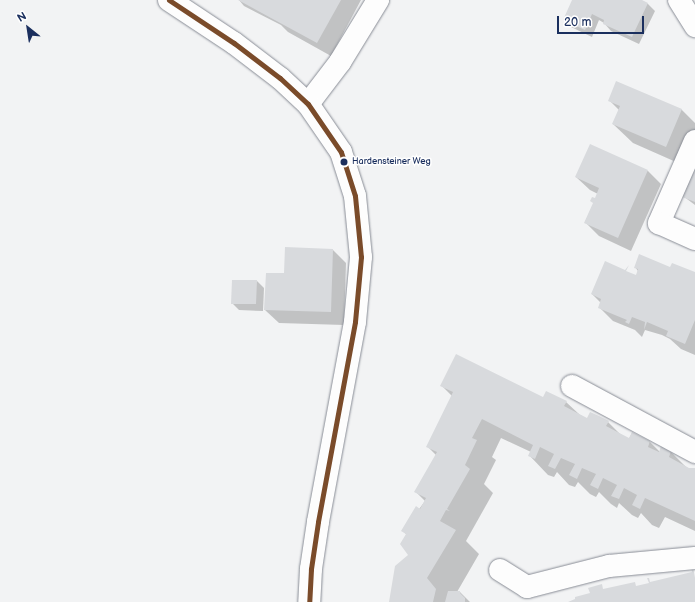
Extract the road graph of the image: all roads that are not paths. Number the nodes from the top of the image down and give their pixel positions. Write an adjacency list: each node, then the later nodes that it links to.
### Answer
1 (169, 0): 5 (main road)
2 (378, 0): 5 (main road)
3 (679, 0): 4 (main road)
4 (695, 26)
5 (308, 104): 12 (main road)
6 (695, 141): 7 (main road)
7 (695, 239)
8 (572, 386): 9 (main road)
9 (695, 452)
10 (695, 558): 11 (main road)
11 (500, 570)
12 (309, 602)

